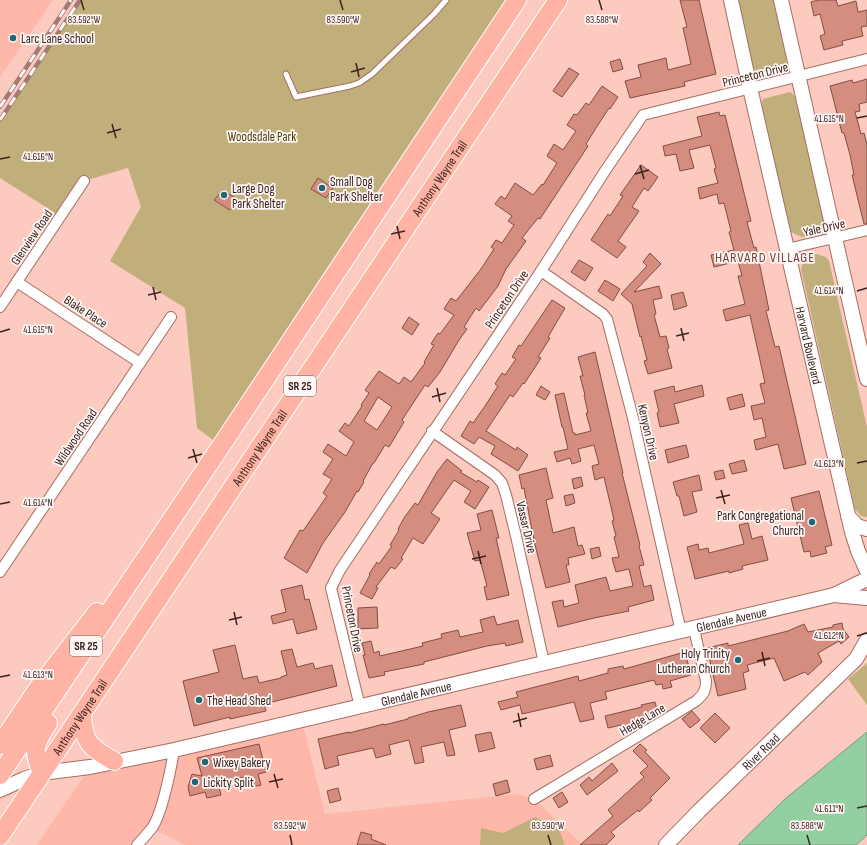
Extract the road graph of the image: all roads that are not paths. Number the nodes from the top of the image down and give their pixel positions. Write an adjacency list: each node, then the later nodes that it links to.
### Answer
1 (446, 0): 7 (lane)
2 (517, 0): 22 (highway, SR 25)
3 (558, 0): 35 (highway, Anthony Wayne Trail / SR 25)
4 (730, 0): 9 (street, Harvard Boulevard)
5 (781, 0): 8 (street)
6 (867, 59): 8 (street, Princeton Drive)
7 (286, 74)
8 (797, 76): 9 (street, Princeton Drive); 12 (street)
9 (750, 88): 13 (street, Harvard Boulevard); 14 (street, Princeton Drive)
10 (84, 181): 15 (street, Glenview Road)
11 (867, 230): 12 (street, Yale Drive)
12 (835, 237): 13 (street, Yale Drive); 19 (street)
13 (787, 249): 21 (street, Harvard Boulevard)
14 (541, 271): 20 (street, Princeton Drive); 30 (street, Kenyon Drive)
15 (17, 282): 16 (street, Glenview Road); 18 (street, Blake Place)
16 (0, 307)
17 (171, 317): 18 (street, Wildwood Road)
18 (140, 363): 24 (street, Wildwood Road)
19 (867, 380)
20 (432, 431): 33 (street, Vassar Drive); 34 (street, Princeton Drive)
21 (848, 516): 23 (street); 25 (street, Harvard Boulevard)
22 (172, 518): 29 (highway, SR 25); 36 (highway)
23 (867, 529)
24 (0, 572)
25 (867, 572)
26 (867, 579): 27 (street, Glendale Avenue)
27 (834, 595): 28 (street, Glendale Avenue); 30 (street, Glendale Avenue)
28 (867, 598)
29 (118, 599): 39 (highway); 40 (highway, SR 25)
30 (687, 630): 33 (street, Glendale Avenue); 42 (street, Hedge Lane)
31 (867, 640): 32 (street, River Road)
32 (861, 657): 45 (street, River Road)
33 (544, 663): 34 (street, Glendale Avenue)
34 (360, 707): 37 (street, Glendale Avenue)
35 (82, 714): 38 (highway); 39 (highway, Anthony Wayne Trail / SR 25)
36 (0, 745)
37 (174, 750): 38 (street, Glendale Avenue); 44 (street)
38 (114, 761): 39 (street, Glendale Avenue)
39 (42, 773): 41 (street, Glendale Avenue); 43 (highway, Anthony Wayne Trail / SR 25)
40 (0, 775)
41 (0, 790)
42 (534, 799)
43 (0, 836)
44 (137, 845)
45 (666, 845)

